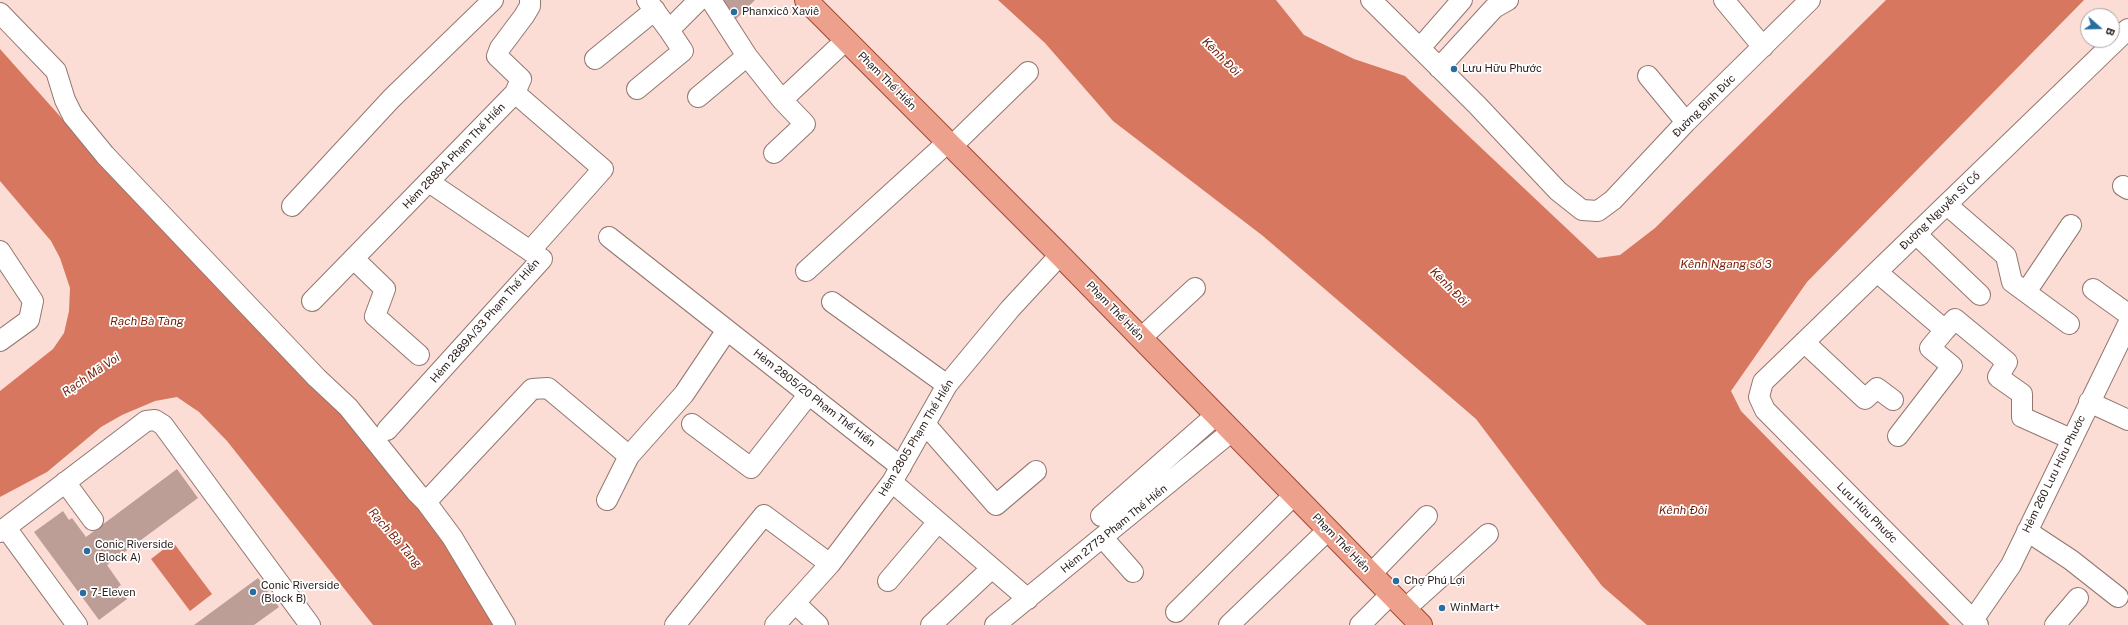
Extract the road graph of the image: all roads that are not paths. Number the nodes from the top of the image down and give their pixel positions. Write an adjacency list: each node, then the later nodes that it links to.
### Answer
1 (493, 0): 31 (street)
2 (530, 0): 23 (street)
3 (806, 0): 14 (main road, Phạm Thế Hiển)
4 (1371, 0): 16 (street)
5 (1462, 0): 16 (street)
6 (1508, 0): 19 (street)
7 (1724, 0): 15 (street)
8 (1810, 0): 15 (street, Đường Bình Đức)
9 (711, 1): 13 (street); 17 (street)
10 (651, 5): 13 (street); 18 (street)
11 (0, 13): 74 (street)
12 (2128, 28): 30 (street, Đường Nguyễn Sĩ Cố)
13 (669, 30): 22 (street)
14 (846, 40): 25 (street); 27 (main road, Phạm Thế Hiển)
15 (1763, 47): 26 (street, Đường Bình Đức)
16 (1420, 48): 19 (street)
17 (747, 56): 24 (street); 25 (street)
18 (595, 59)
19 (1439, 68): 26 (street, Đường Bình Đức)
20 (1028, 72): 27 (street)
21 (1648, 76): 26 (street)
22 (637, 89)
23 (516, 93): 29 (street, Hẻm 2889A Phạm Thế Hiển); 36 (street)
24 (698, 97)
25 (782, 100): 28 (street)
26 (1686, 122)
27 (950, 144): 37 (main road, Phạm Thế Hiển); 39 (street)
28 (774, 153)
29 (429, 182): 36 (street, Hẻm 2889A/33 Phạm Thế Hiển); 38 (street, Hẻm 2889A Phạm Thế Hiển)
30 (1947, 205): 33 (street, Đường Nguyễn Sĩ Cố); 43 (street)
31 (292, 206)
32 (2071, 225): 43 (street)
33 (1916, 234): 40 (street, Đường Nguyễn Sĩ Cố); 44 (street)
34 (609, 237): 49 (street, Hẻm 2805/20 Phạm Thế Hiển)
35 (0, 250): 52 (street)
36 (530, 251): 64 (street, Hẻm 2889A/33 Phạm Thế Hiển)
37 (1060, 255): 51 (main road, Phạm Thế Hiển); 55 (street, Hẻm 2805 Phạm Thế Hiển)
38 (354, 259): 45 (street, Hẻm 2889A Phạm Thế Hiển); 54 (street)
39 (806, 271)
40 (1877, 272): 50 (street); 53 (street, Đường Nguyễn Sĩ Cố)
41 (1195, 288): 51 (street)
42 (2093, 289): 48 (street)
43 (2026, 292): 47 (street)
44 (1980, 295)
45 (312, 301)
46 (832, 302): 55 (street)
47 (2068, 324)
48 (2127, 327): 59 (street, Hẻm 260 Lưu Hữu Phước)
49 (727, 330): 56 (street, Hẻm 2805/20 Phạm Thế Hiển); 68 (street)
50 (1945, 330): 66 (street); 67 (street)
51 (1141, 338): 60 (main road, Phạm Thế Hiển)
52 (0, 341)
53 (1804, 342): 57 (street, Đường Nguyễn Sĩ Cố); 58 (street)
54 (419, 355)
55 (947, 385): 63 (street, Hẻm 2805 Phạm Thế Hiển)
56 (809, 394): 62 (street); 70 (street, Hẻm 2805/20 Phạm Thế Hiển)
57 (1759, 398): 95 (street, Lưu Hữu Phước)
58 (1893, 400)
59 (2089, 402): 61 (street); 67 (street, Hẻm 260 Lưu Hữu Phước)
60 (1216, 415): 65 (main road, Phạm Thế Hiển); 75 (street)
61 (2128, 420)
62 (692, 424)
63 (925, 424): 69 (street); 70 (street, Hẻm 2805 Phạm Thế Hiển)
64 (387, 430)
65 (1232, 431): 72 (main road, Phạm Thế Hiển); 83 (street, Hẻm 2773 Phạm Thế Hiển)
66 (1898, 436)
67 (2071, 439): 81 (street, Hẻm 260 Lưu Hữu Phước)
68 (629, 456): 73 (street); 74 (street)
69 (1036, 471)
70 (897, 475): 78 (street, Hẻm 2805/20 Phạm Thế Hiển); 84 (street, Hẻm 2805 Phạm Thế Hiển)
71 (65, 482): 77 (street); 79 (street); 97 (street)
72 (1294, 495): 80 (main road, Phạm Thế Hiển); 94 (street)
73 (607, 500)
74 (426, 502): 98 (street)
75 (1102, 516)
76 (1427, 516): 87 (street)
77 (93, 520)
78 (938, 522): 85 (street, Hẻm 2805/20 Phạm Thế Hiển); 88 (street)
79 (3, 530): 96 (street)
80 (1328, 530): 87 (main road, Phạm Thế Hiển); 104 (street)
81 (2027, 531): 90 (street); 95 (street, Hẻm 260 Lưu Hữu Phước)
82 (1488, 534): 92 (street)
83 (1103, 538): 86 (street); 91 (street, Hẻm 2773 Phạm Thế Hiển)
84 (830, 564): 93 (street, Hẻm 2805 Phạm Thế Hiển); 99 (street)
85 (992, 568): 91 (street, Hẻm 2805/20 Phạm Thế Hiển); 102 (street)
86 (1133, 572)
87 (1371, 574): 92 (main road, Phạm Thế Hiển)
88 (888, 581)
89 (2078, 598): 107 (street)
90 (2118, 598)
91 (1028, 599): 103 (street, Hẻm 2773 Phạm Thế Hiển)
92 (1398, 602): 105 (street); 106 (main road, Phạm Thế Hiển)
93 (795, 604): 100 (street, Hẻm 2805 Phạm Thế Hiển); 101 (street)
94 (1176, 612)
95 (1976, 622)
96 (77, 625)
97 (310, 625)
98 (505, 625)
99 (675, 625)
100 (775, 625)
101 (818, 625)
102 (931, 625)
103 (995, 625)
104 (1229, 625)
105 (1360, 625)
106 (1421, 625)
107 (2055, 625)

